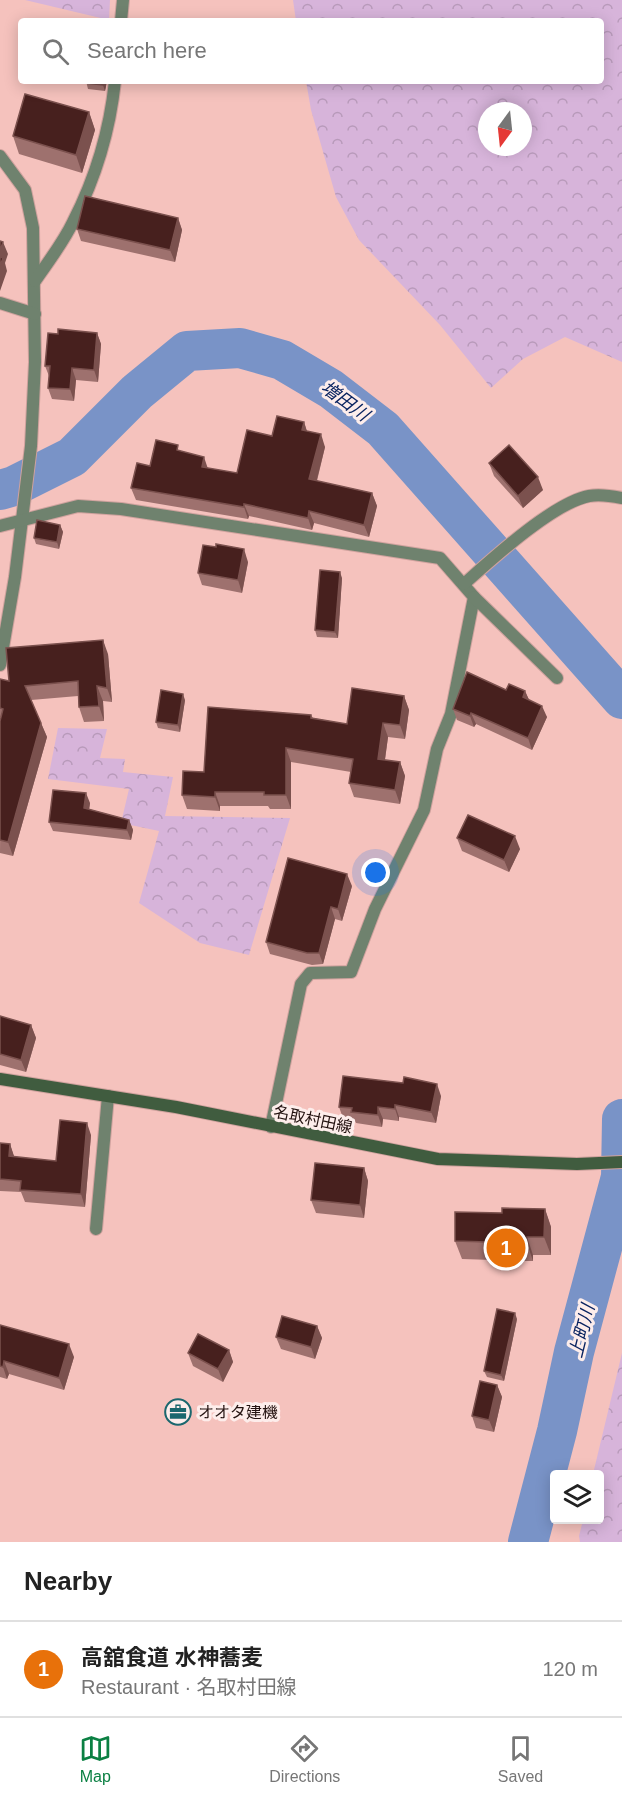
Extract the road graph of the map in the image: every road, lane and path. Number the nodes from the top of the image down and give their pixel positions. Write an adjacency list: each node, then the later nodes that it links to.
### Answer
1 (123, 0): 2 (street)
2 (121, 18)
3 (115, 84): 5 (street)
4 (0, 156): 5 (street)
5 (35, 281): 7 (street)
6 (0, 303): 7 (street)
7 (35, 314): 9 (street)
8 (622, 498): 11 (street)
9 (22, 516): 10 (street); 11 (street); 13 (street)
10 (0, 526)
11 (468, 580): 12 (street)
12 (474, 597): 14 (street); 17 (street)
13 (0, 665)
14 (556, 678)
15 (0, 1079): 16 (main road, 名取村田線)
16 (108, 1096): 17 (main road, 名取村田線); 19 (street)
17 (271, 1127): 18 (main road, 名取村田線)
18 (622, 1162)
19 (96, 1229)

